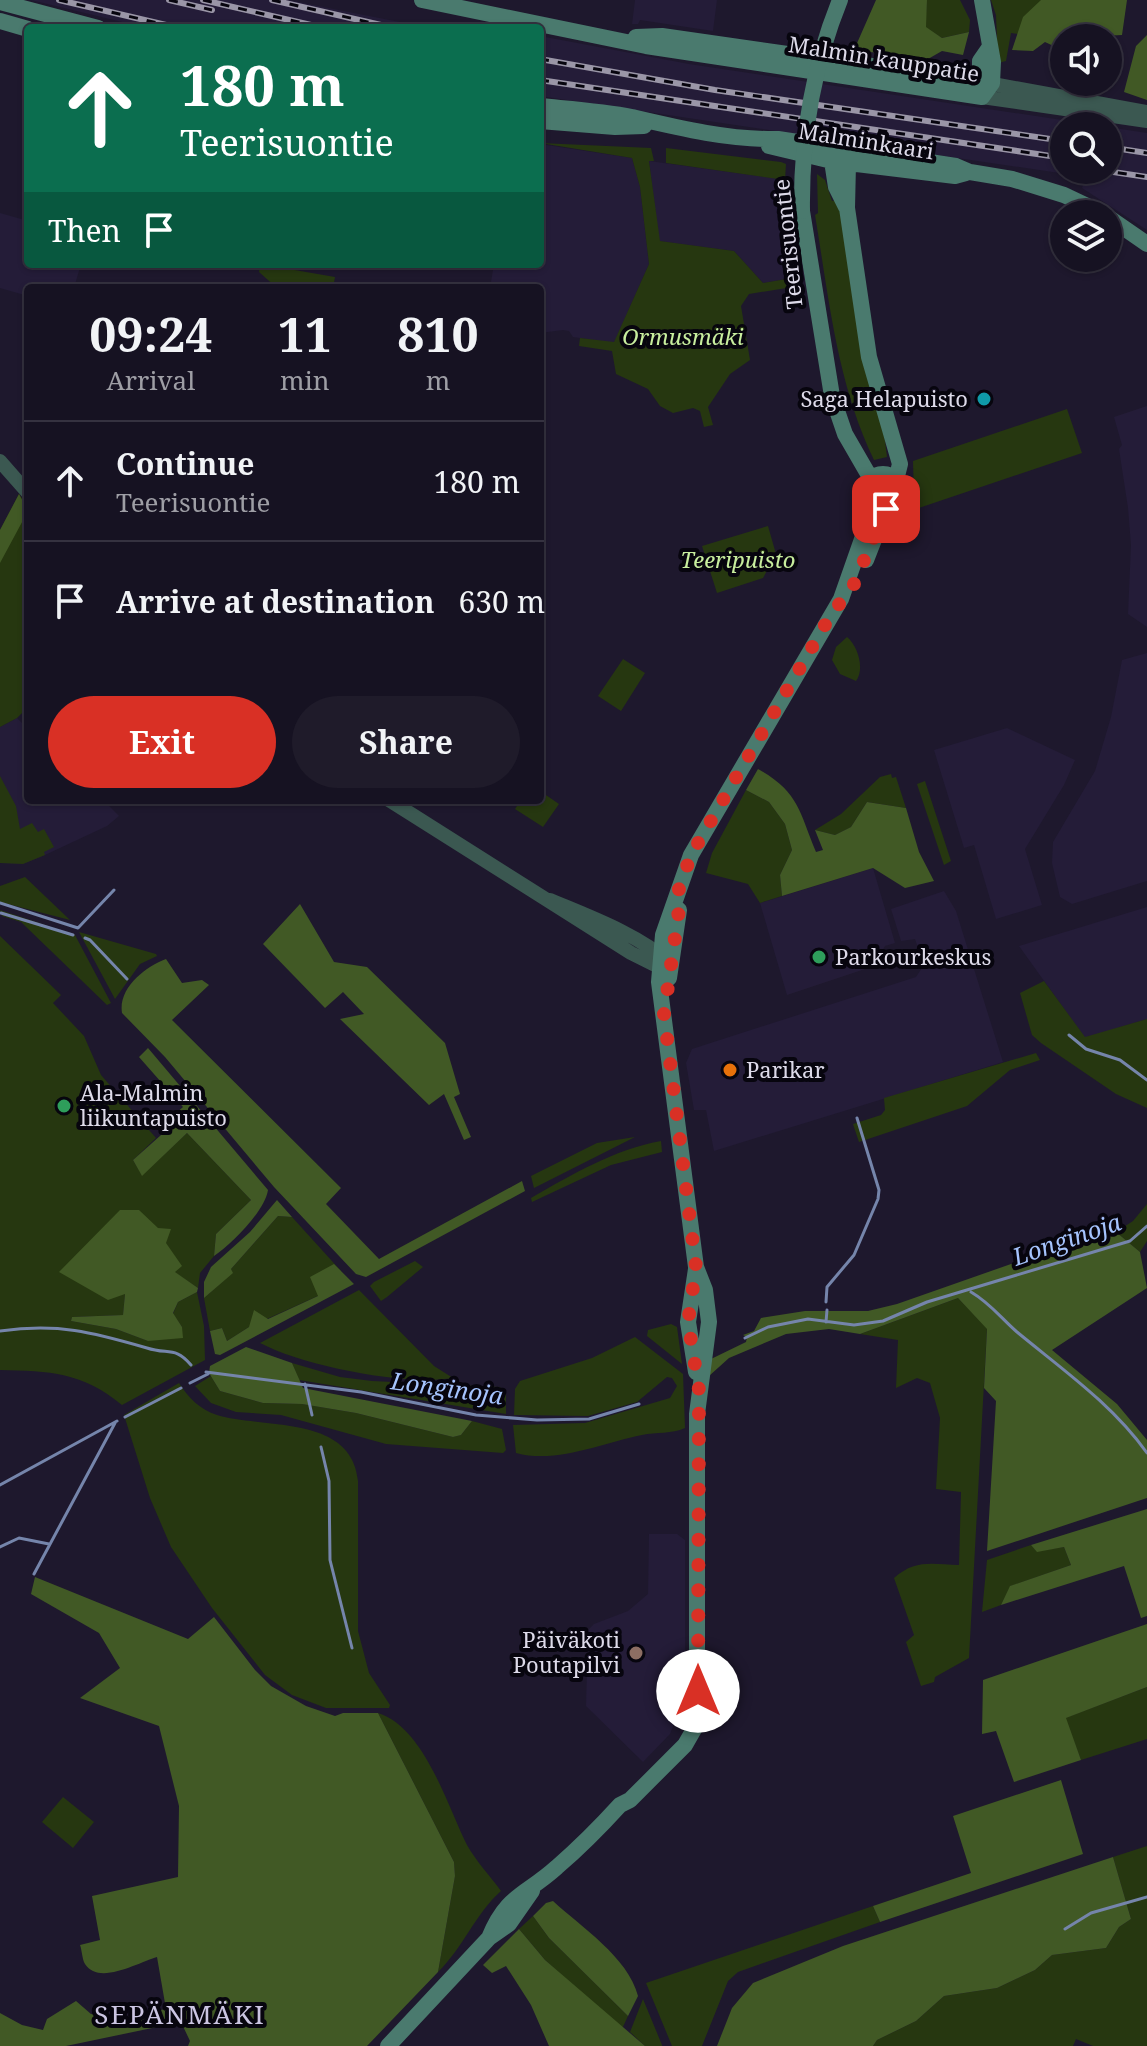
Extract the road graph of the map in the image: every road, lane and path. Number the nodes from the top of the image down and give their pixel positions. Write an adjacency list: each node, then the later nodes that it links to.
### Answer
1 (422, 0): 7 (main road, Malmin kauppatie)
2 (470, 0): 7 (main road, Malmin kauppatie)
3 (840, 0): 23 (main road, Teerisuontie, bridge)
4 (981, 1): 12 (main road)
5 (0, 2): 8 (main road)
6 (0, 21): 11 (main road)
7 (534, 23): 9 (main road, Malmin kauppatie)
8 (83, 24)
9 (539, 24)
10 (544, 25): 12 (main road, Malmin kauppatie)
11 (24, 28)
12 (984, 87): 14 (street, Malmin kauppatie); 16 (street, Malmin kauppatie)
13 (544, 106): 17 (main road, Malminkaari)
14 (1147, 112)
15 (544, 121): 17 (main road, Malminkaari)
16 (1147, 121)
17 (653, 124): 18 (main road, Malminkaari)
18 (841, 158): 19 (main road, Malminkaari); 23 (main road)
19 (1071, 200)
20 (1122, 226): 21 (main road, Malminkaari)
21 (1147, 244)
22 (0, 461): 24 (street)
23 (885, 478): 25 (main road); 25 (main road)
24 (22, 479)
25 (878, 507): 27 (main road)
26 (395, 804): 27 (street)
27 (663, 961): 28 (main road)
28 (388, 2046)

